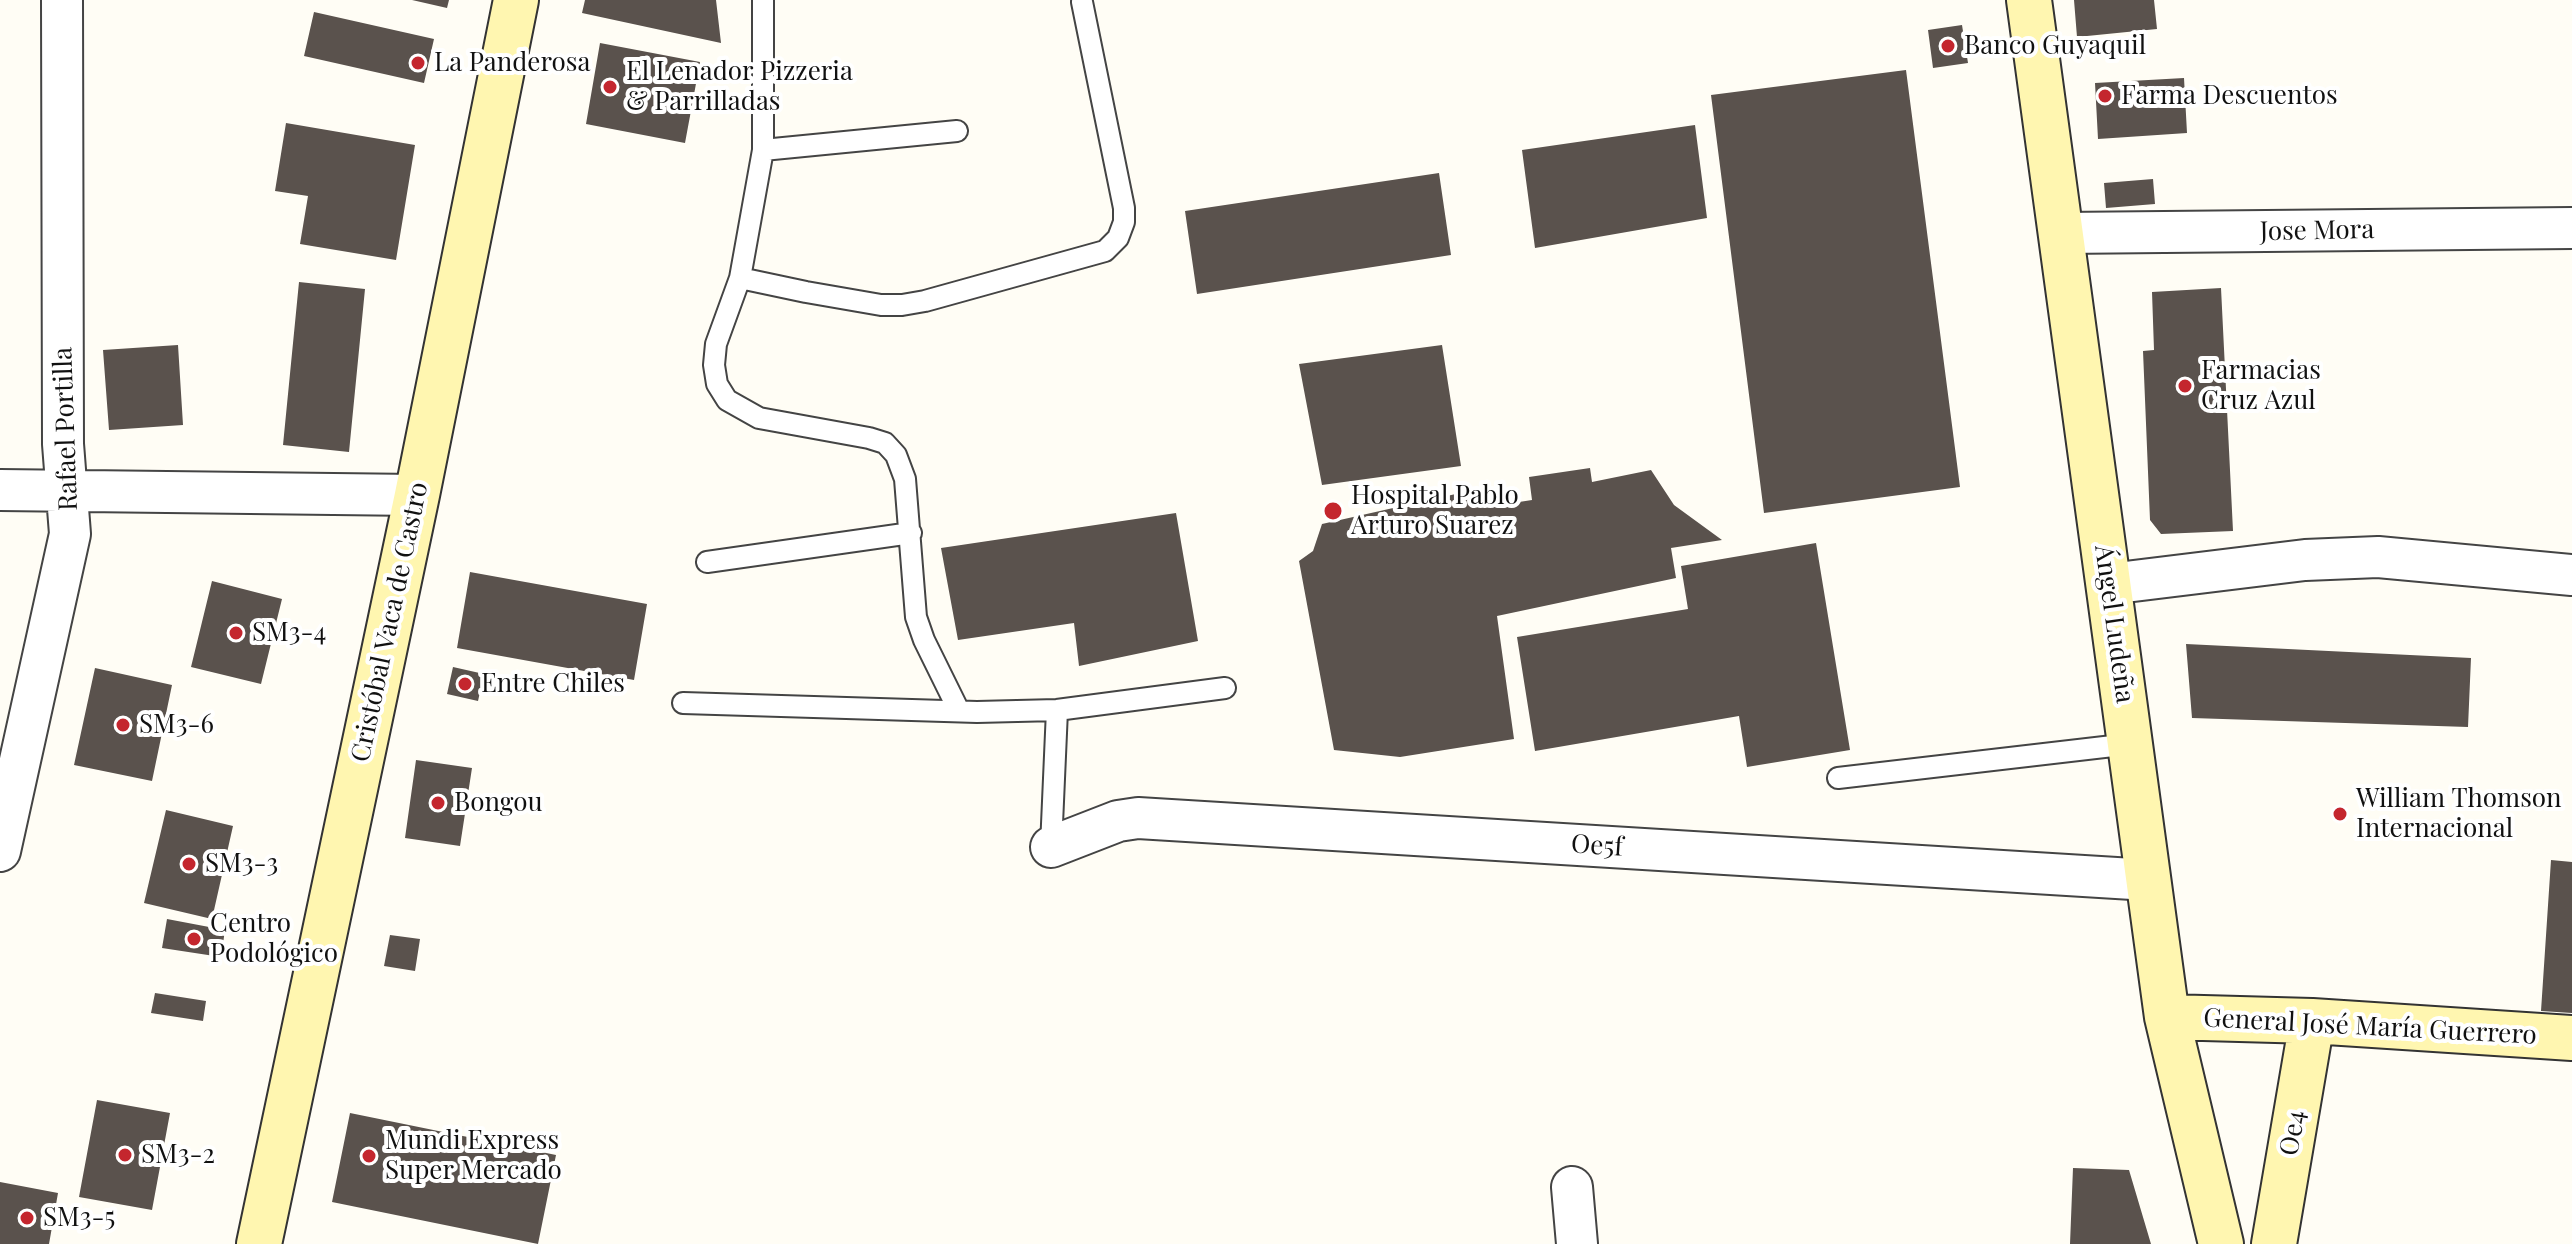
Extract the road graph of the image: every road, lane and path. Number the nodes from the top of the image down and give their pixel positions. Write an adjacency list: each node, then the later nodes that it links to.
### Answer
1 (62, 0): 12 (street, Rafael Portilla)
2 (516, 0): 13 (street, Cristóbal Vaca de Castro)
3 (763, 0): 7 (lane)
4 (2029, 0): 9 (street, Ángel Ludeña)
5 (1082, 2): 10 (lane)
6 (957, 131): 7 (lane)
7 (763, 150): 10 (lane)
8 (2572, 228): 9 (street, Jose Mora)
9 (2062, 233): 17 (street, Ángel Ludeña)
10 (740, 278): 14 (lane)
11 (0, 490): 12 (street)
12 (67, 490): 13 (street); 24 (street, Rafael Portilla)
13 (417, 495): 31 (street, Cristóbal Vaca de Castro)
14 (911, 533): 15 (lane); 21 (lane)
15 (707, 562)
16 (2572, 575): 17 (street)
17 (2109, 584): 22 (street, Ángel Ludeña)
18 (1225, 688): 20 (lane)
19 (683, 703): 21 (lane)
20 (1057, 710): 21 (lane); 25 (lane)
21 (959, 711)
22 (2130, 744): 23 (lane); 26 (street, Ángel Ludeña)
23 (1838, 778)
24 (2, 836)
25 (1051, 847): 26 (street, Oe5f)
26 (2149, 880): 27 (street, Ángel Ludeña)
27 (2167, 1017): 28 (street, General José María Guerrero); 33 (street, Ángel Ludeña)
28 (2312, 1021): 29 (street, General José María Guerrero); 34 (street, Oe4)
29 (2572, 1038)
30 (1572, 1187): 32 (street)
31 (259, 1244)
32 (1577, 1244)
33 (2221, 1244)
34 (2274, 1244)

